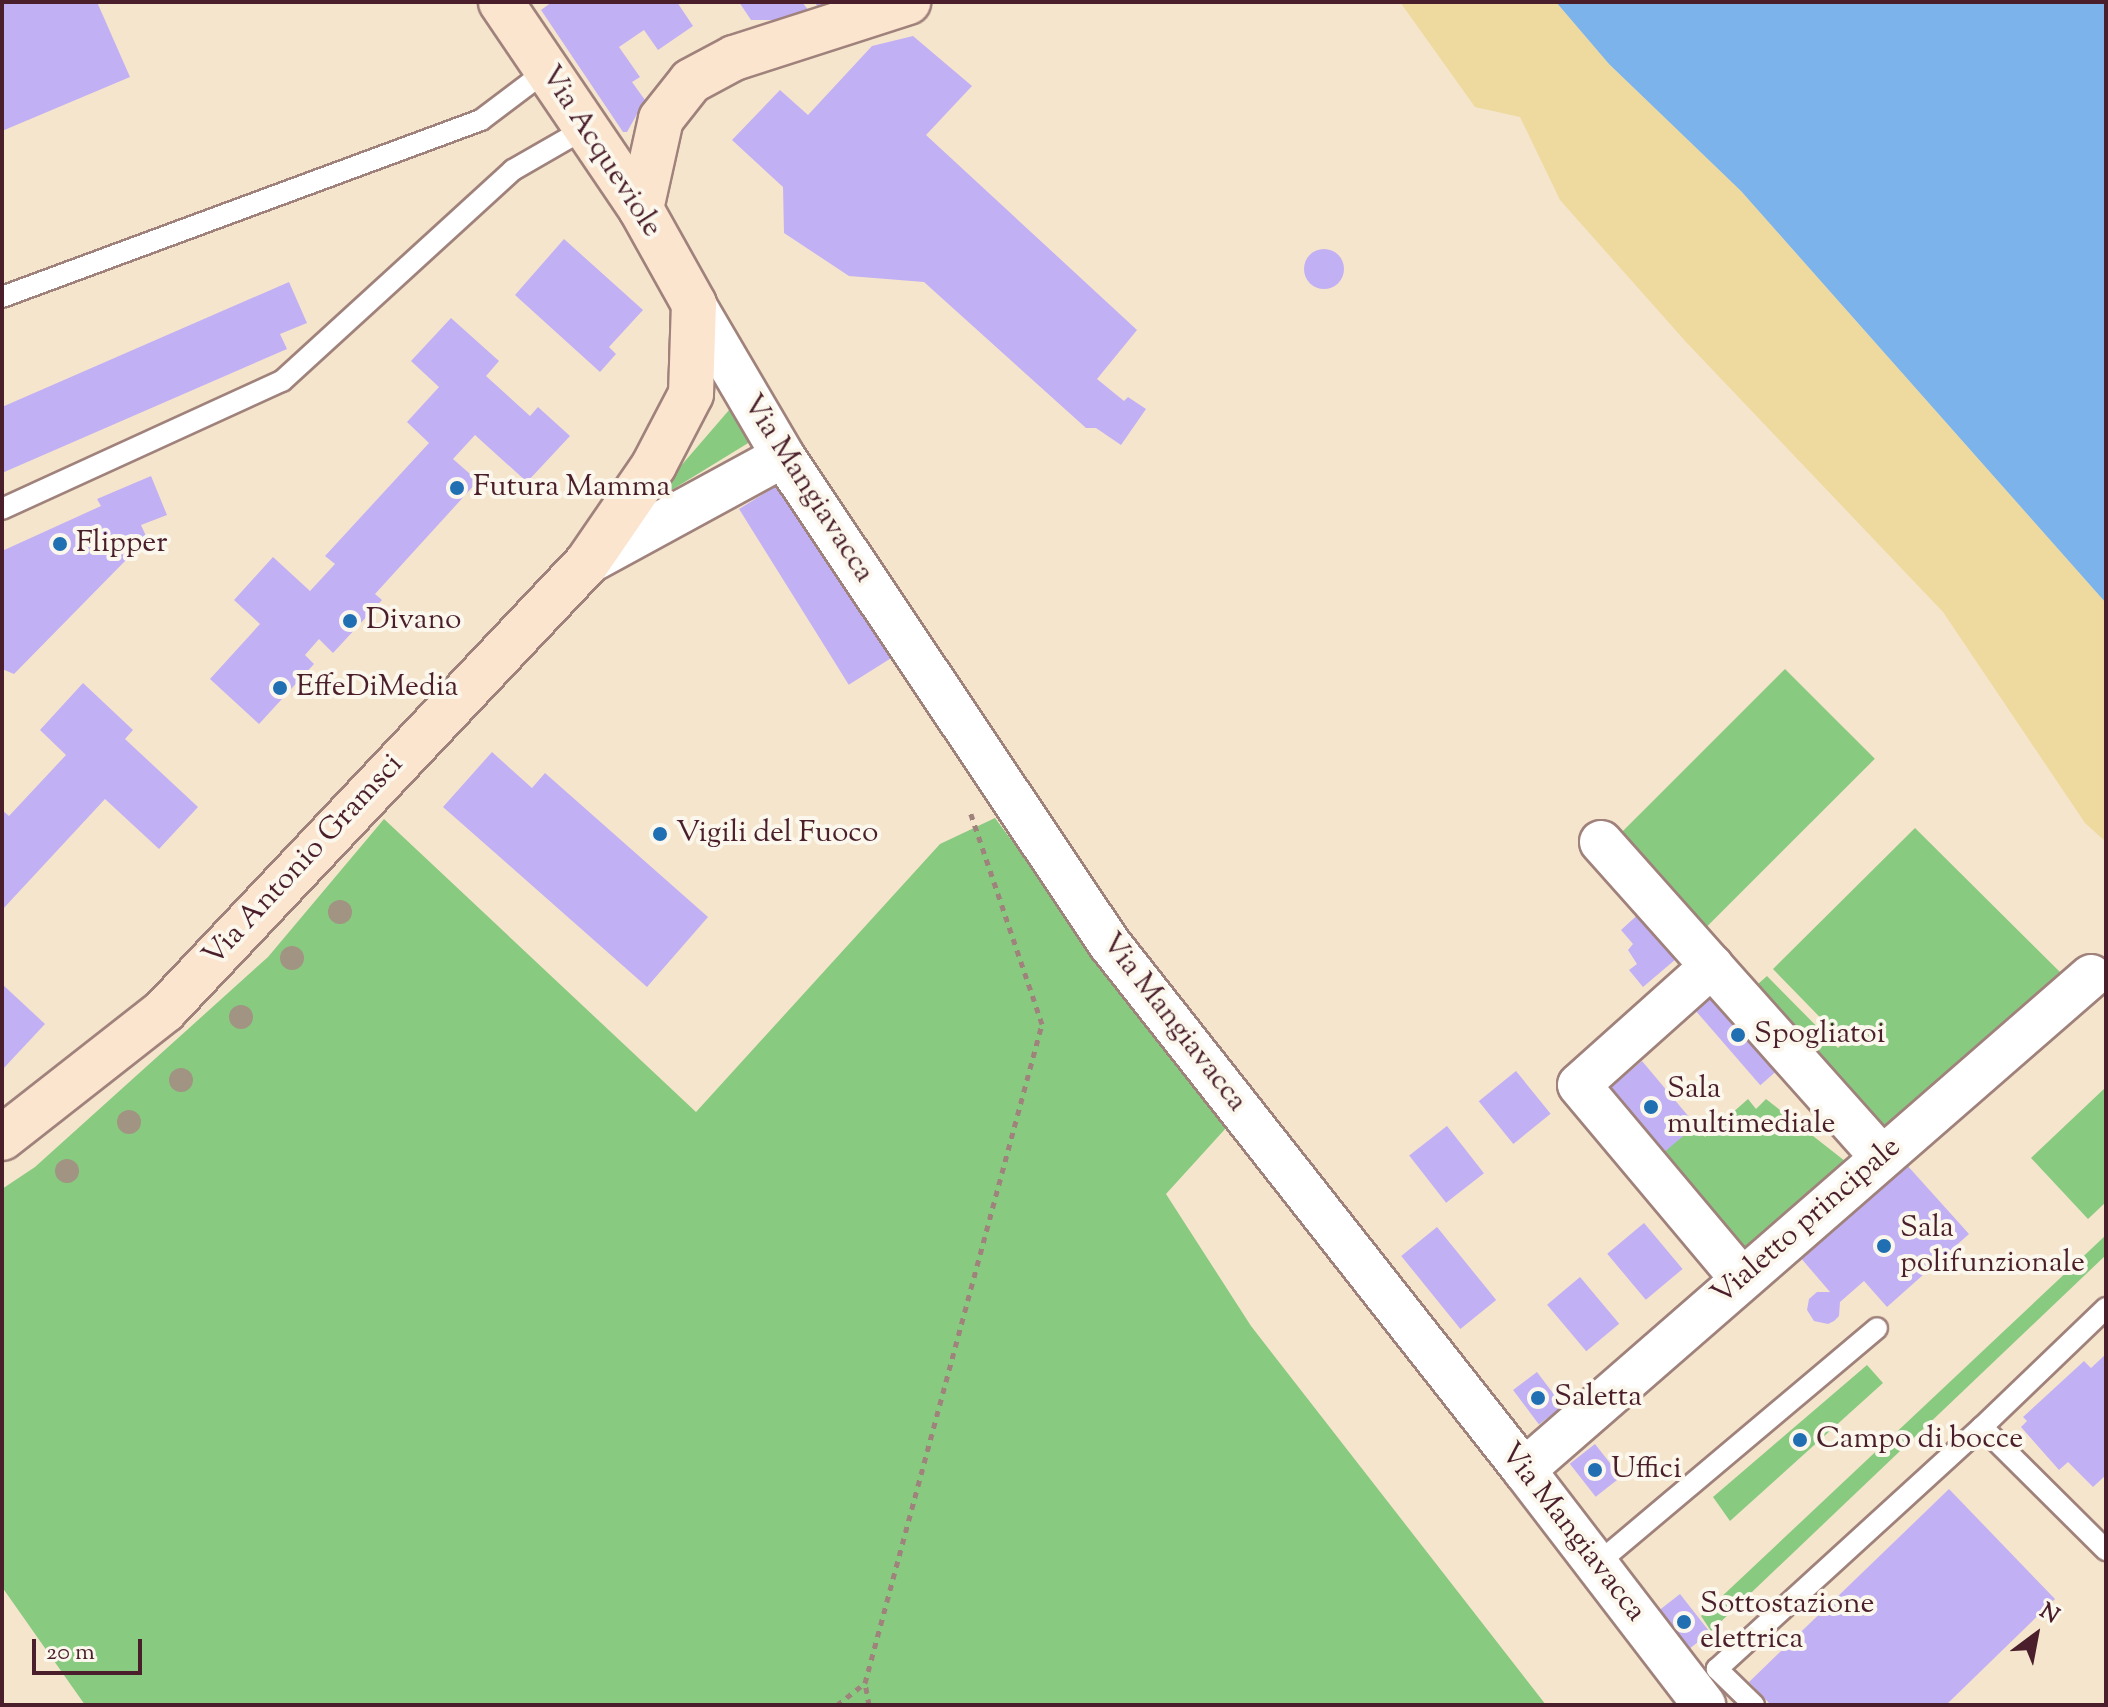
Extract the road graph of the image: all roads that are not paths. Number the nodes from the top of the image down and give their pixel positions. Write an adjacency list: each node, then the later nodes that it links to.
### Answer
1 (501, 2): 3 (main road, Via Acqueviole)
2 (908, 2): 5 (main road)
3 (547, 70): 4 (main road, Via Acqueviole); 6 (lane)
4 (586, 128): 5 (main road, Via Acqueviole); 9 (lane)
5 (641, 209): 7 (main road, Via Acqueviole)
6 (2, 297)
7 (694, 304): 8 (street, Via Mangiavacca); 10 (main road, Via Antonio Gramsci)
8 (783, 456): 10 (street, Via Antonio Gramsci); 20 (street, Via Mangiavacca)
9 (2, 509)
10 (587, 563): 14 (main road, Via Antonio Gramsci)
11 (1601, 842): 12 (street)
12 (1712, 966): 15 (street); 16 (street)
13 (2091, 976): 15 (street, Vialetto principale)
14 (2, 1138)
15 (1882, 1157): 16 (street, Vialetto principale)
16 (1741, 1278): 20 (street, Vialetto principale)
17 (2106, 1308): 19 (lane)
18 (1877, 1328): 22 (lane)
19 (1982, 1427): 21 (lane); 24 (lane)
20 (1524, 1470): 22 (street, Via Mangiavacca)
21 (2106, 1550)
22 (1597, 1564): 23 (street, Via Mangiavacca)
23 (1704, 1705)
24 (1754, 1705)

